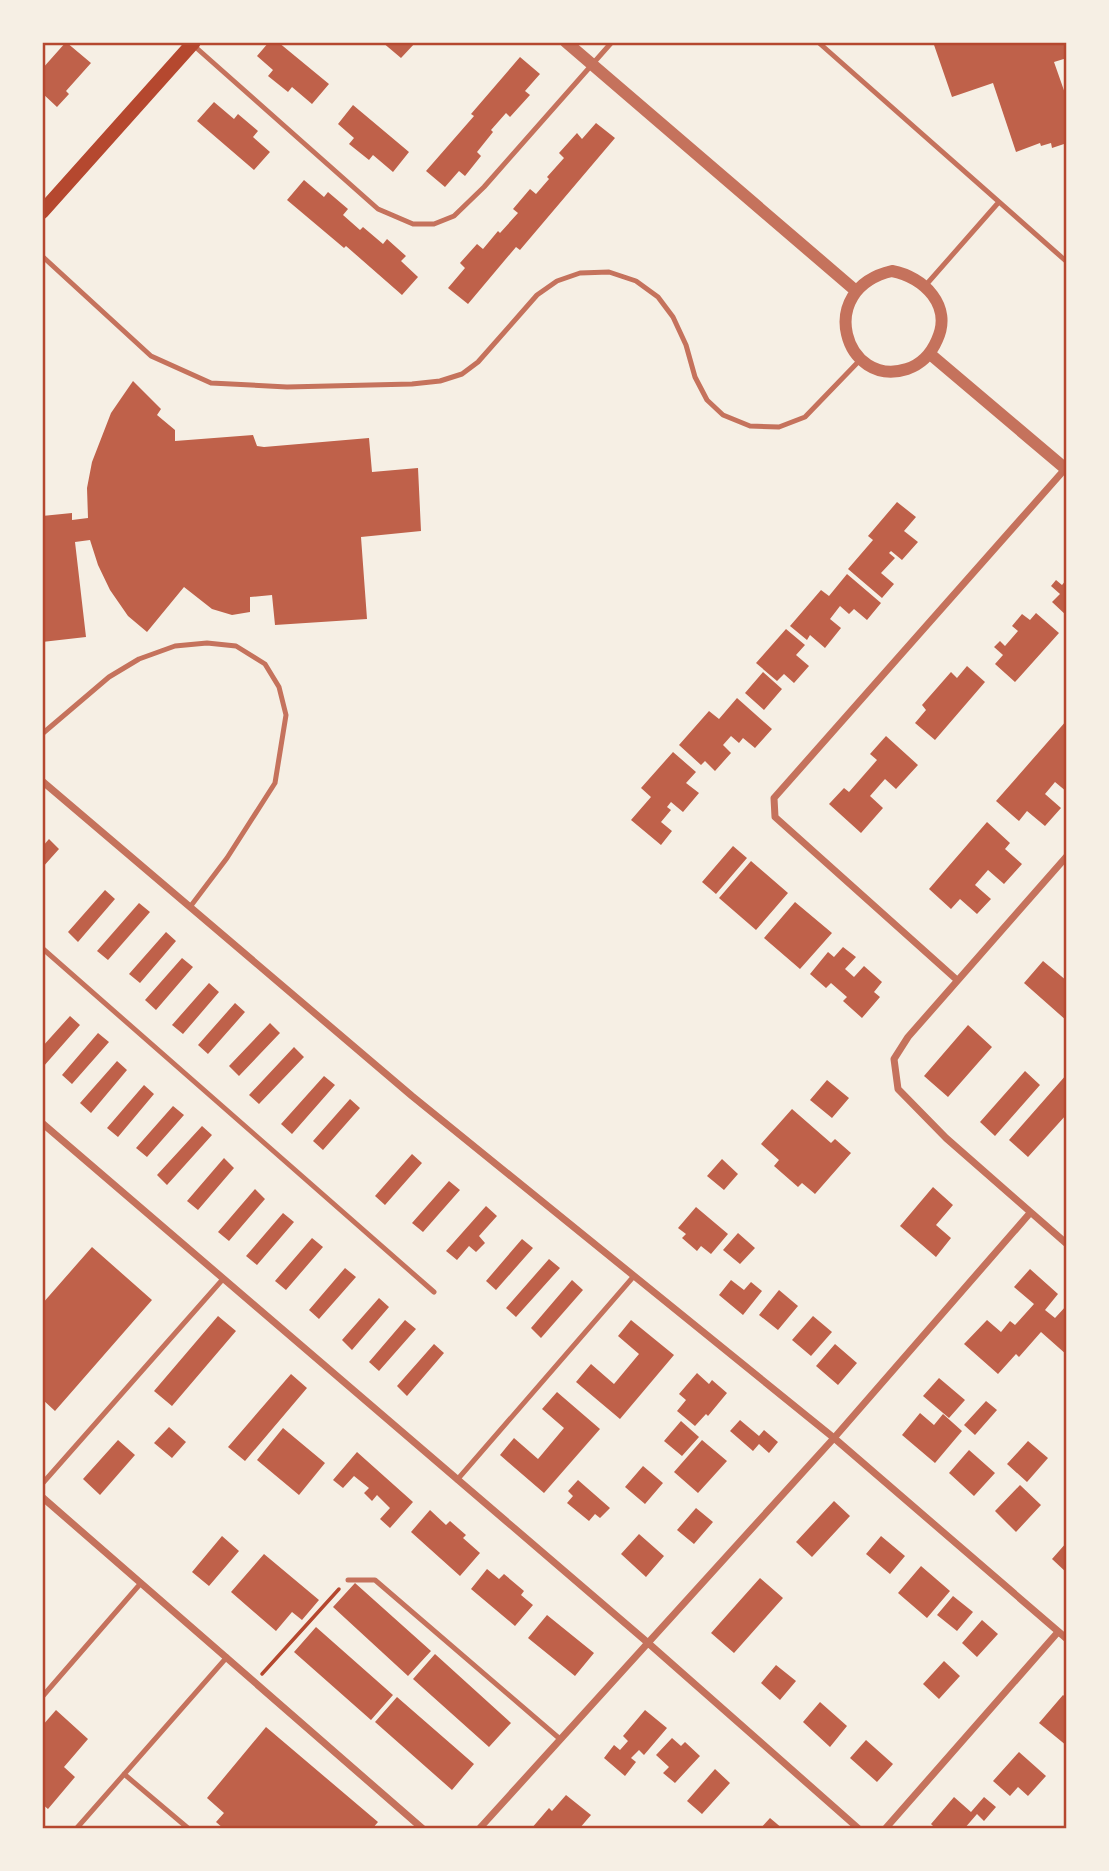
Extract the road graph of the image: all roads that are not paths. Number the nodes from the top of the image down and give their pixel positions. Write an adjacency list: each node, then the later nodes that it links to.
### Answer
1 (566, 42): 5 (street)
2 (612, 42): 5 (lane)
3 (818, 42): 6 (lane)
4 (193, 43): 5 (lane); 7 (main road)
5 (592, 65): 11 (street)
6 (998, 203): 9 (lane); 10 (lane)
7 (42, 212)
8 (42, 256): 13 (lane)
9 (1067, 262)
10 (925, 286): 11 (street); 12 (street)
11 (856, 291): 13 (street)
12 (930, 354): 13 (street); 14 (street)
13 (861, 359)
14 (1066, 469): 20 (street)
15 (42, 734): 18 (lane)
16 (42, 781): 18 (street)
17 (1067, 856): 20 (street)
18 (190, 908): 24 (street)
19 (42, 948): 26 (lane)
20 (957, 980): 22 (street)
21 (42, 1123): 25 (street)
22 (1030, 1213): 23 (street); 27 (street)
23 (1067, 1244)
24 (635, 1276): 27 (street); 28 (lane)
25 (223, 1279): 28 (street); 29 (lane)
26 (434, 1293)
27 (834, 1438): 33 (street); 35 (street)
28 (457, 1479): 35 (street)
29 (42, 1484)
30 (42, 1497): 32 (street)
31 (348, 1580): 38 (lane)
32 (142, 1582): 36 (street); 37 (lane)
33 (1058, 1632): 34 (street); 45 (street)
34 (1067, 1639)
35 (647, 1642): 38 (street); 44 (street)
36 (227, 1657): 39 (lane); 42 (street)
37 (42, 1696)
38 (560, 1739): 43 (street)
39 (124, 1774): 40 (lane); 41 (lane)
40 (76, 1829)
41 (189, 1829)
42 (423, 1829)
43 (480, 1829)
44 (859, 1829)
45 (885, 1829)

